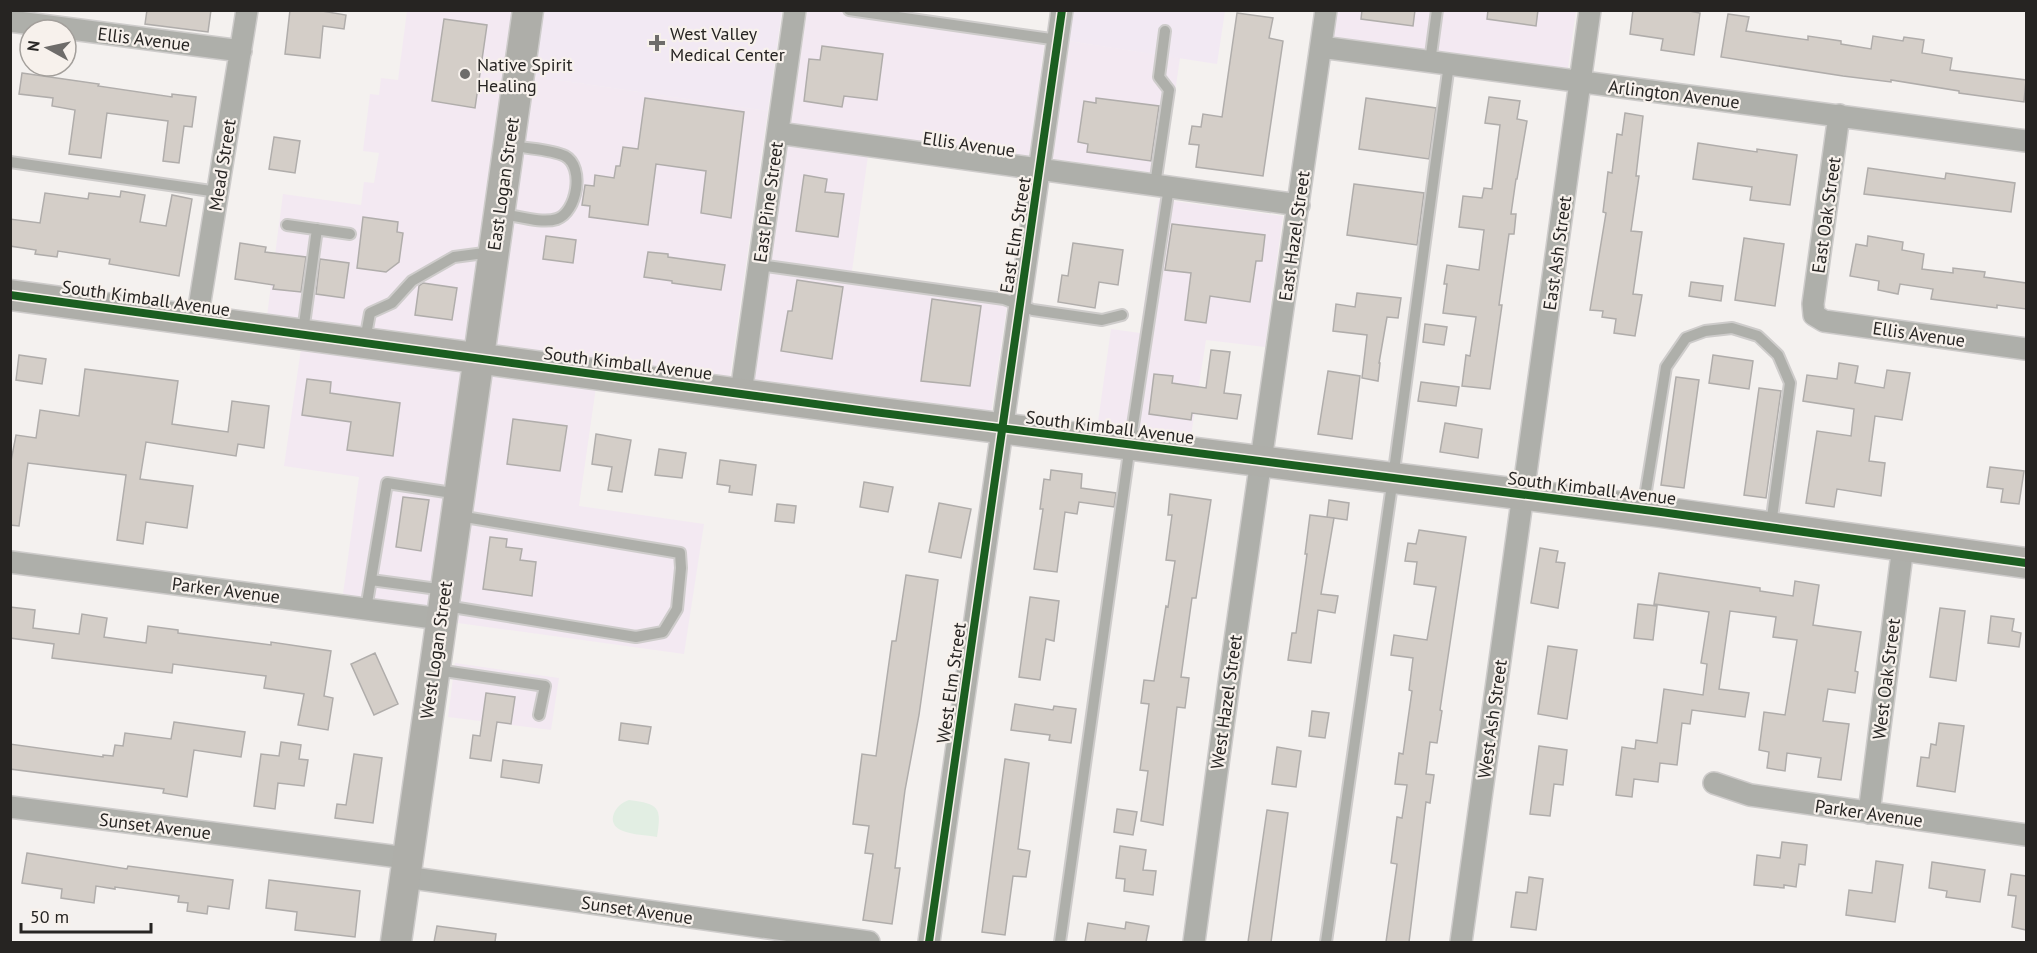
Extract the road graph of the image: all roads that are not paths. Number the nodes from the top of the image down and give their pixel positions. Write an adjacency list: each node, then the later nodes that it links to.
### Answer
1 (247, 10): 13 (street, Mead Street)
2 (528, 10): 19 (street, East Logan Street)
3 (795, 10): 17 (street, East Pine Street)
4 (849, 10): 11 (lane)
5 (1062, 10): 11 (street, East Elm Street)
6 (1326, 10): 12 (street, East Hazel Street)
7 (1437, 10): 14 (lane)
8 (1590, 10): 15 (street, East Ash Street)
9 (10, 21): 13 (street, Ellis Avenue)
10 (1165, 31): 22 (lane)
11 (1058, 40): 21 (street, East Elm Street)
12 (1321, 47): 14 (street, Arlington Avenue); 24 (street, East Hazel Street)
13 (241, 51): 23 (street, Mead Street)
14 (1439, 63): 15 (street, Arlington Avenue); 44 (lane)
15 (1580, 82): 16 (street, Arlington Avenue); 45 (street, East Ash Street)
16 (1839, 115): 18 (street, Arlington Avenue); 34 (street, East Oak Street)
17 (778, 133): 21 (street, Ellis Avenue); 30 (street, East Pine Street)
18 (2026, 141)
19 (509, 144): 25 (street, East Logan Street); 25 (lane)
20 (10, 162): 23 (lane)
21 (1040, 169): 22 (street, Ellis Avenue); 32 (street, East Elm Street)
22 (1162, 186): 24 (street, Ellis Avenue); 42 (lane)
23 (218, 192): 35 (street, Mead Street)
24 (1299, 206): 43 (street, East Hazel Street)
25 (499, 213): 29 (street, East Logan Street)
26 (287, 225): 27 (lane)
27 (317, 229): 28 (lane); 36 (lane)
28 (350, 234)
29 (493, 252): 37 (lane); 39 (street, East Logan Street)
30 (759, 265): 32 (lane); 40 (street, East Pine Street)
31 (10, 295): 35 (street, South Kimball Avenue)
32 (1020, 305): 33 (lane); 41 (street, East Elm Street)
33 (1122, 315)
34 (1814, 315): 38 (street, Ellis Avenue)
35 (197, 320): 36 (street, South Kimball Avenue)
36 (302, 335): 37 (street, South Kimball Avenue)
37 (364, 343): 39 (street, South Kimball Avenue)
38 (2026, 349)
39 (478, 358): 40 (street, South Kimball Avenue); 46 (street, West Logan Street)
40 (741, 393): 41 (street, South Kimball Avenue)
41 (1002, 428): 42 (street, South Kimball Avenue); 64 (street, West Elm Street)
42 (1130, 445): 43 (street, South Kimball Avenue); 65 (lane)
43 (1261, 462): 44 (street, South Kimball Avenue); 66 (street, West Hazel Street)
44 (1393, 478): 45 (street, South Kimball Avenue); 67 (lane)
45 (1524, 495): 47 (street, South Kimball Avenue); 68 (street, West Ash Street)
46 (458, 505): 52 (lane); 53 (street, West Logan Street); 53 (lane)
47 (1642, 510): 48 (street, South Kimball Avenue); 48 (lane)
48 (1770, 528): 49 (street, South Kimball Avenue)
49 (1903, 546): 51 (street, South Kimball Avenue); 59 (street, West Oak Street)
50 (10, 562): 54 (street, Parker Avenue)
51 (2026, 563)
52 (371, 580): 53 (lane); 54 (lane)
53 (443, 605): 54 (street, Parker Avenue); 55 (street, West Logan Street)
54 (366, 609)
55 (434, 669): 56 (lane); 61 (street, West Logan Street)
56 (539, 715)
57 (1714, 783): 59 (street, Parker Avenue)
58 (10, 807): 61 (street, Sunset Avenue)
59 (1869, 813): 60 (street, Parker Avenue)
60 (2026, 835)
61 (406, 868): 62 (street, West Logan Street); 63 (street, Sunset Avenue)
62 (396, 942)
63 (869, 942)
64 (929, 942)
65 (1060, 942)
66 (1194, 942)
67 (1326, 942)
68 (1461, 942)

